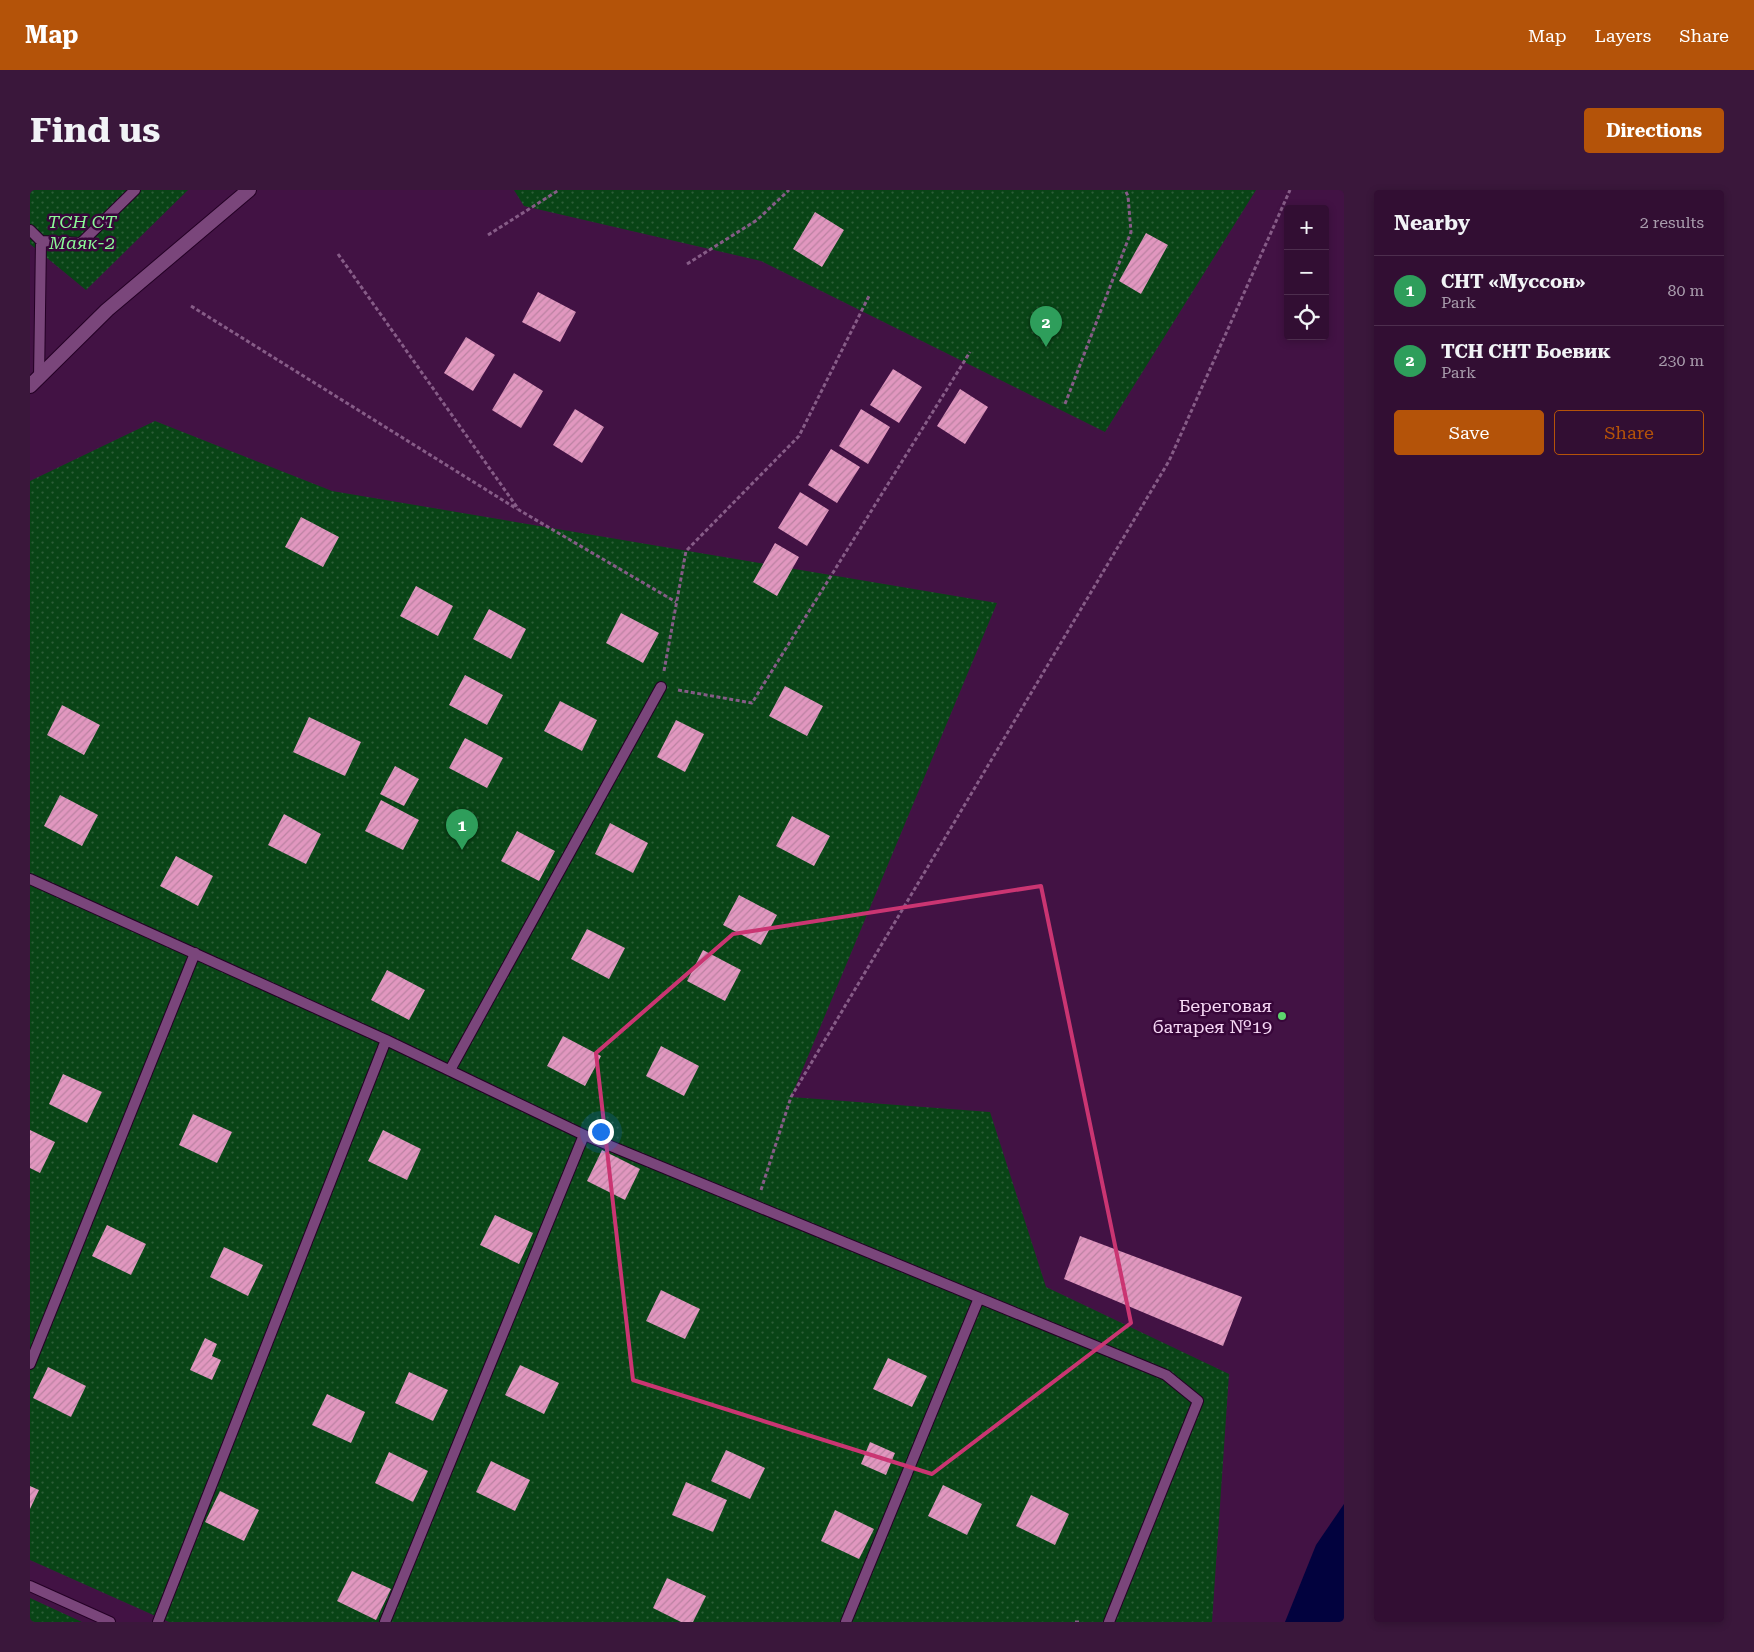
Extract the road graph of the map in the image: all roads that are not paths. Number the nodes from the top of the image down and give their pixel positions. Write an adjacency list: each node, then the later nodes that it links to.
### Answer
1 (135, 190): 4 (lane)
2 (249, 190): 5 (main road)
3 (30, 230): 4 (lane)
4 (41, 241): 5 (lane)
5 (35, 383)
6 (661, 687): 10 (lane)
7 (30, 879): 8 (lane)
8 (195, 953): 9 (lane); 13 (lane)
9 (386, 1040): 10 (lane); 16 (lane)
10 (450, 1070): 11 (lane)
11 (584, 1135): 12 (lane); 17 (lane)
12 (979, 1298): 18 (lane); 19 (lane)
13 (30, 1364)
14 (30, 1586): 15 (lane)
15 (110, 1622)
16 (158, 1622)
17 (385, 1622)
18 (846, 1622)
19 (1108, 1622)

